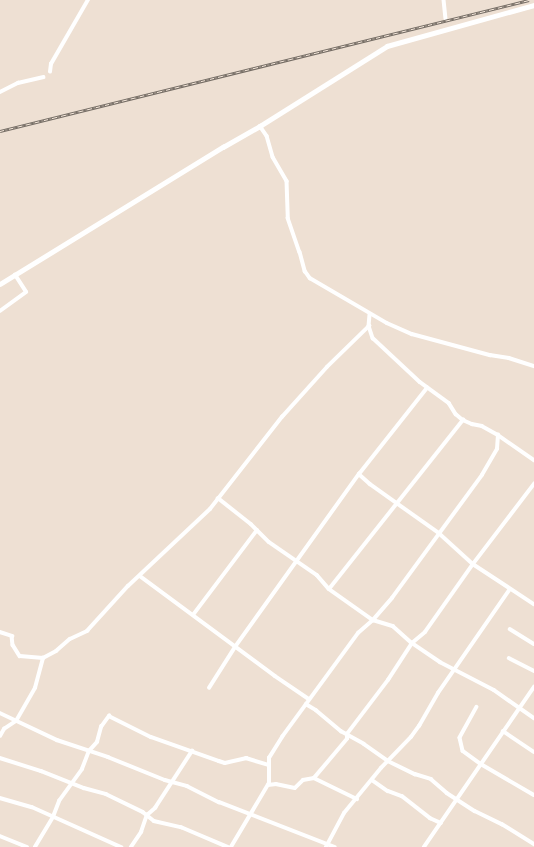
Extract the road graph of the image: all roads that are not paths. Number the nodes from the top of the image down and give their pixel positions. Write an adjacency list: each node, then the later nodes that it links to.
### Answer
1 (88, 0): 5 (street)
2 (444, 0): 4 (street)
3 (534, 5): 8 (street)
4 (446, 18)
5 (50, 72)
6 (43, 77): 7 (street)
7 (0, 92)
8 (260, 126): 9 (street); 12 (street)
9 (15, 275): 10 (street); 11 (street)
10 (0, 284)
11 (0, 311)
12 (370, 315): 13 (street); 14 (street)
13 (369, 326): 15 (street); 21 (street)
14 (534, 366)
15 (427, 388): 16 (street); 19 (street)
16 (464, 420): 17 (street); 22 (street)
17 (498, 435): 18 (street); 24 (street)
18 (534, 460)
19 (359, 474): 22 (street); 25 (street)
20 (534, 484): 26 (street)
21 (218, 498): 23 (street); 27 (street)
22 (398, 503): 24 (street); 28 (street)
23 (257, 530): 25 (street); 31 (street)
24 (439, 533): 26 (street); 32 (street)
25 (297, 561): 28 (street); 37 (street)
26 (473, 564): 29 (street); 35 (street)
27 (140, 576): 31 (street); 38 (street)
28 (329, 589): 32 (street)
29 (510, 589): 30 (street); 40 (street)
30 (534, 604)
31 (193, 615): 37 (street)
32 (373, 620): 35 (street); 44 (street)
33 (510, 629): 36 (street)
34 (0, 632): 38 (street)
35 (412, 642): 40 (street); 52 (street)
36 (534, 644)
37 (235, 647): 43 (street); 44 (street)
38 (43, 658): 50 (street)
39 (509, 658): 41 (street)
40 (455, 669): 47 (street); 58 (street)
41 (534, 671)
42 (534, 686): 47 (street)
43 (209, 688)
44 (309, 699): 45 (street)
45 (306, 704): 52 (street); 60 (street)
46 (477, 707): 59 (street)
47 (520, 708): 49 (street); 51 (street)
48 (0, 713): 50 (street)
49 (534, 718)
50 (16, 721): 53 (street); 54 (street)
51 (503, 731): 56 (street); 59 (street)
52 (347, 734): 58 (street); 61 (street)
53 (0, 736)
54 (89, 751): 55 (street); 63 (street); 64 (street)
55 (192, 751): 60 (street); 63 (street)
56 (534, 752)
57 (0, 758): 64 (street)
58 (388, 761): 62 (street); 69 (street)
59 (481, 764): 66 (street); 69 (street)
60 (269, 765): 65 (street)
61 (314, 778): 65 (street); 68 (street)
62 (372, 780): 68 (street); 73 (street)
63 (171, 782): 70 (street); 71 (street)
64 (73, 783): 71 (street); 72 (street)
65 (268, 785): 70 (street)
66 (534, 795)
67 (0, 798): 72 (street)
68 (357, 799): 76 (street)
69 (457, 800): 73 (street); 75 (street)
70 (250, 814): 76 (street); 83 (street)
71 (147, 815): 81 (street); 82 (street)
72 (53, 817): 79 (street); 80 (street)
73 (441, 823): 77 (street)
74 (0, 836): 78 (street)
75 (534, 844)
76 (327, 845): 84 (street)
77 (425, 846)
78 (27, 847)
79 (35, 847)
80 (121, 847)
81 (131, 847)
82 (228, 847)
83 (231, 847)
84 (336, 847)

